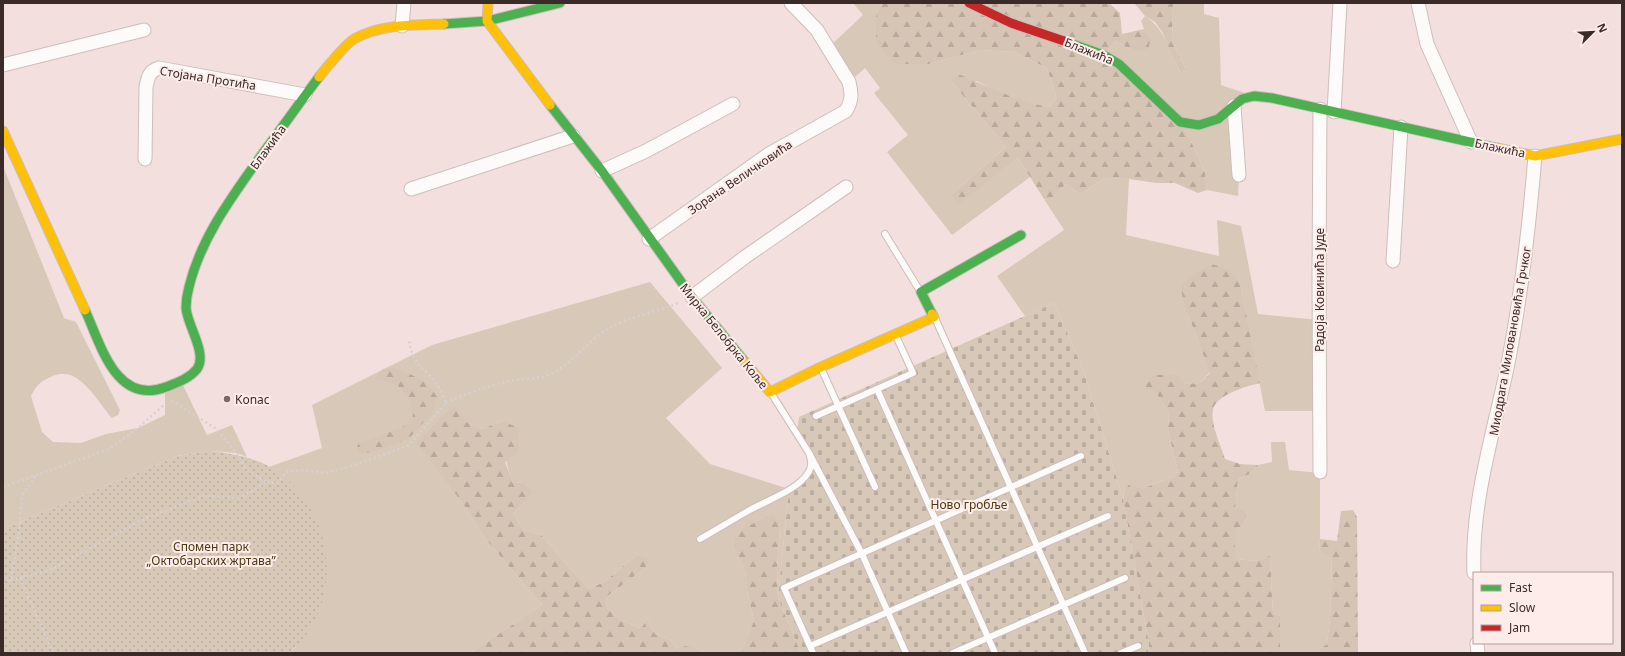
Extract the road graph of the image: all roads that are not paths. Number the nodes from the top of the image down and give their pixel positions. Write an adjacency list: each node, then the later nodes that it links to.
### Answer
1 (404, 3): 9 (street)
2 (488, 3): 8 (street)
3 (560, 3): 8 (street, Блажића)
4 (791, 3): 30 (street, Зорана Величковића)
5 (969, 3): 14 (street, Блажића)
6 (1340, 3): 16 (street)
7 (1418, 3): 21 (street)
8 (487, 21): 9 (street, Блажића); 19 (street, Мирка Белобрка Коље)
9 (402, 26): 12 (street, Блажића)
10 (144, 30): 11 (street)
11 (3, 65)
12 (305, 95): 18 (street, Блажића); 23 (street, Стојана Протића)
13 (733, 104): 24 (street)
14 (1234, 106): 15 (street, Блажића); 25 (street)
15 (1320, 109): 16 (street, Блажића); 43 (street, Радоја Ковинића Јуде)
16 (1334, 112): 17 (street, Блажића)
17 (1401, 127): 21 (street, Блажића); 31 (street)
18 (3, 131)
19 (573, 136): 24 (street, Мирка Белобрка Коље); 27 (street)
20 (1622, 139): 22 (street, Блажића)
21 (1471, 142): 22 (street, Блажића)
22 (1535, 156): 51 (street, Миодрага Миловановића Грчког)
23 (145, 159)
24 (602, 171): 30 (street, Мирка Белобрка Коље)
25 (1239, 175)
26 (846, 187): 33 (street)
27 (412, 189)
28 (885, 234): 32 (lane)
29 (1021, 235): 32 (street)
30 (649, 239): 33 (street, Мирка Белобрка Коље)
31 (1392, 261)
32 (921, 292): 34 (street)
33 (692, 297): 38 (street, Мирка Белобрка Коље)
34 (934, 317): 35 (street, Мирка Белобрка Коље); 45 (lane)
35 (895, 333): 36 (street, Мирка Белобрка Коље); 37 (lane)
36 (821, 367): 38 (street, Мирка Белобрка Коље); 39 (lane)
37 (877, 389): 39 (lane); 47 (lane)
38 (770, 392): 41 (lane)
39 (839, 406): 40 (lane); 44 (lane)
40 (816, 416)
41 (809, 452): 48 (lane); 50 (lane)
42 (1081, 456): 45 (lane)
43 (1320, 472)
44 (874, 487)
45 (1011, 487): 47 (lane); 49 (lane)
46 (1108, 516): 49 (lane)
47 (936, 521): 50 (lane); 53 (lane)
48 (700, 539)
49 (1037, 546): 53 (lane); 54 (lane)
50 (862, 554): 55 (lane); 57 (lane)
51 (1474, 572)
52 (1125, 578): 54 (lane)
53 (962, 579): 55 (lane); 56 (lane)
54 (1063, 605): 56 (lane); 63 (lane)
55 (887, 612): 57 (lane); 60 (lane)
56 (988, 638): 61 (lane); 62 (lane)
57 (810, 646): 59 (lane)
58 (1138, 646): 64 (lane)
59 (813, 653)
60 (906, 653)
61 (953, 653)
62 (995, 653)
63 (1085, 653)
64 (1121, 653)

